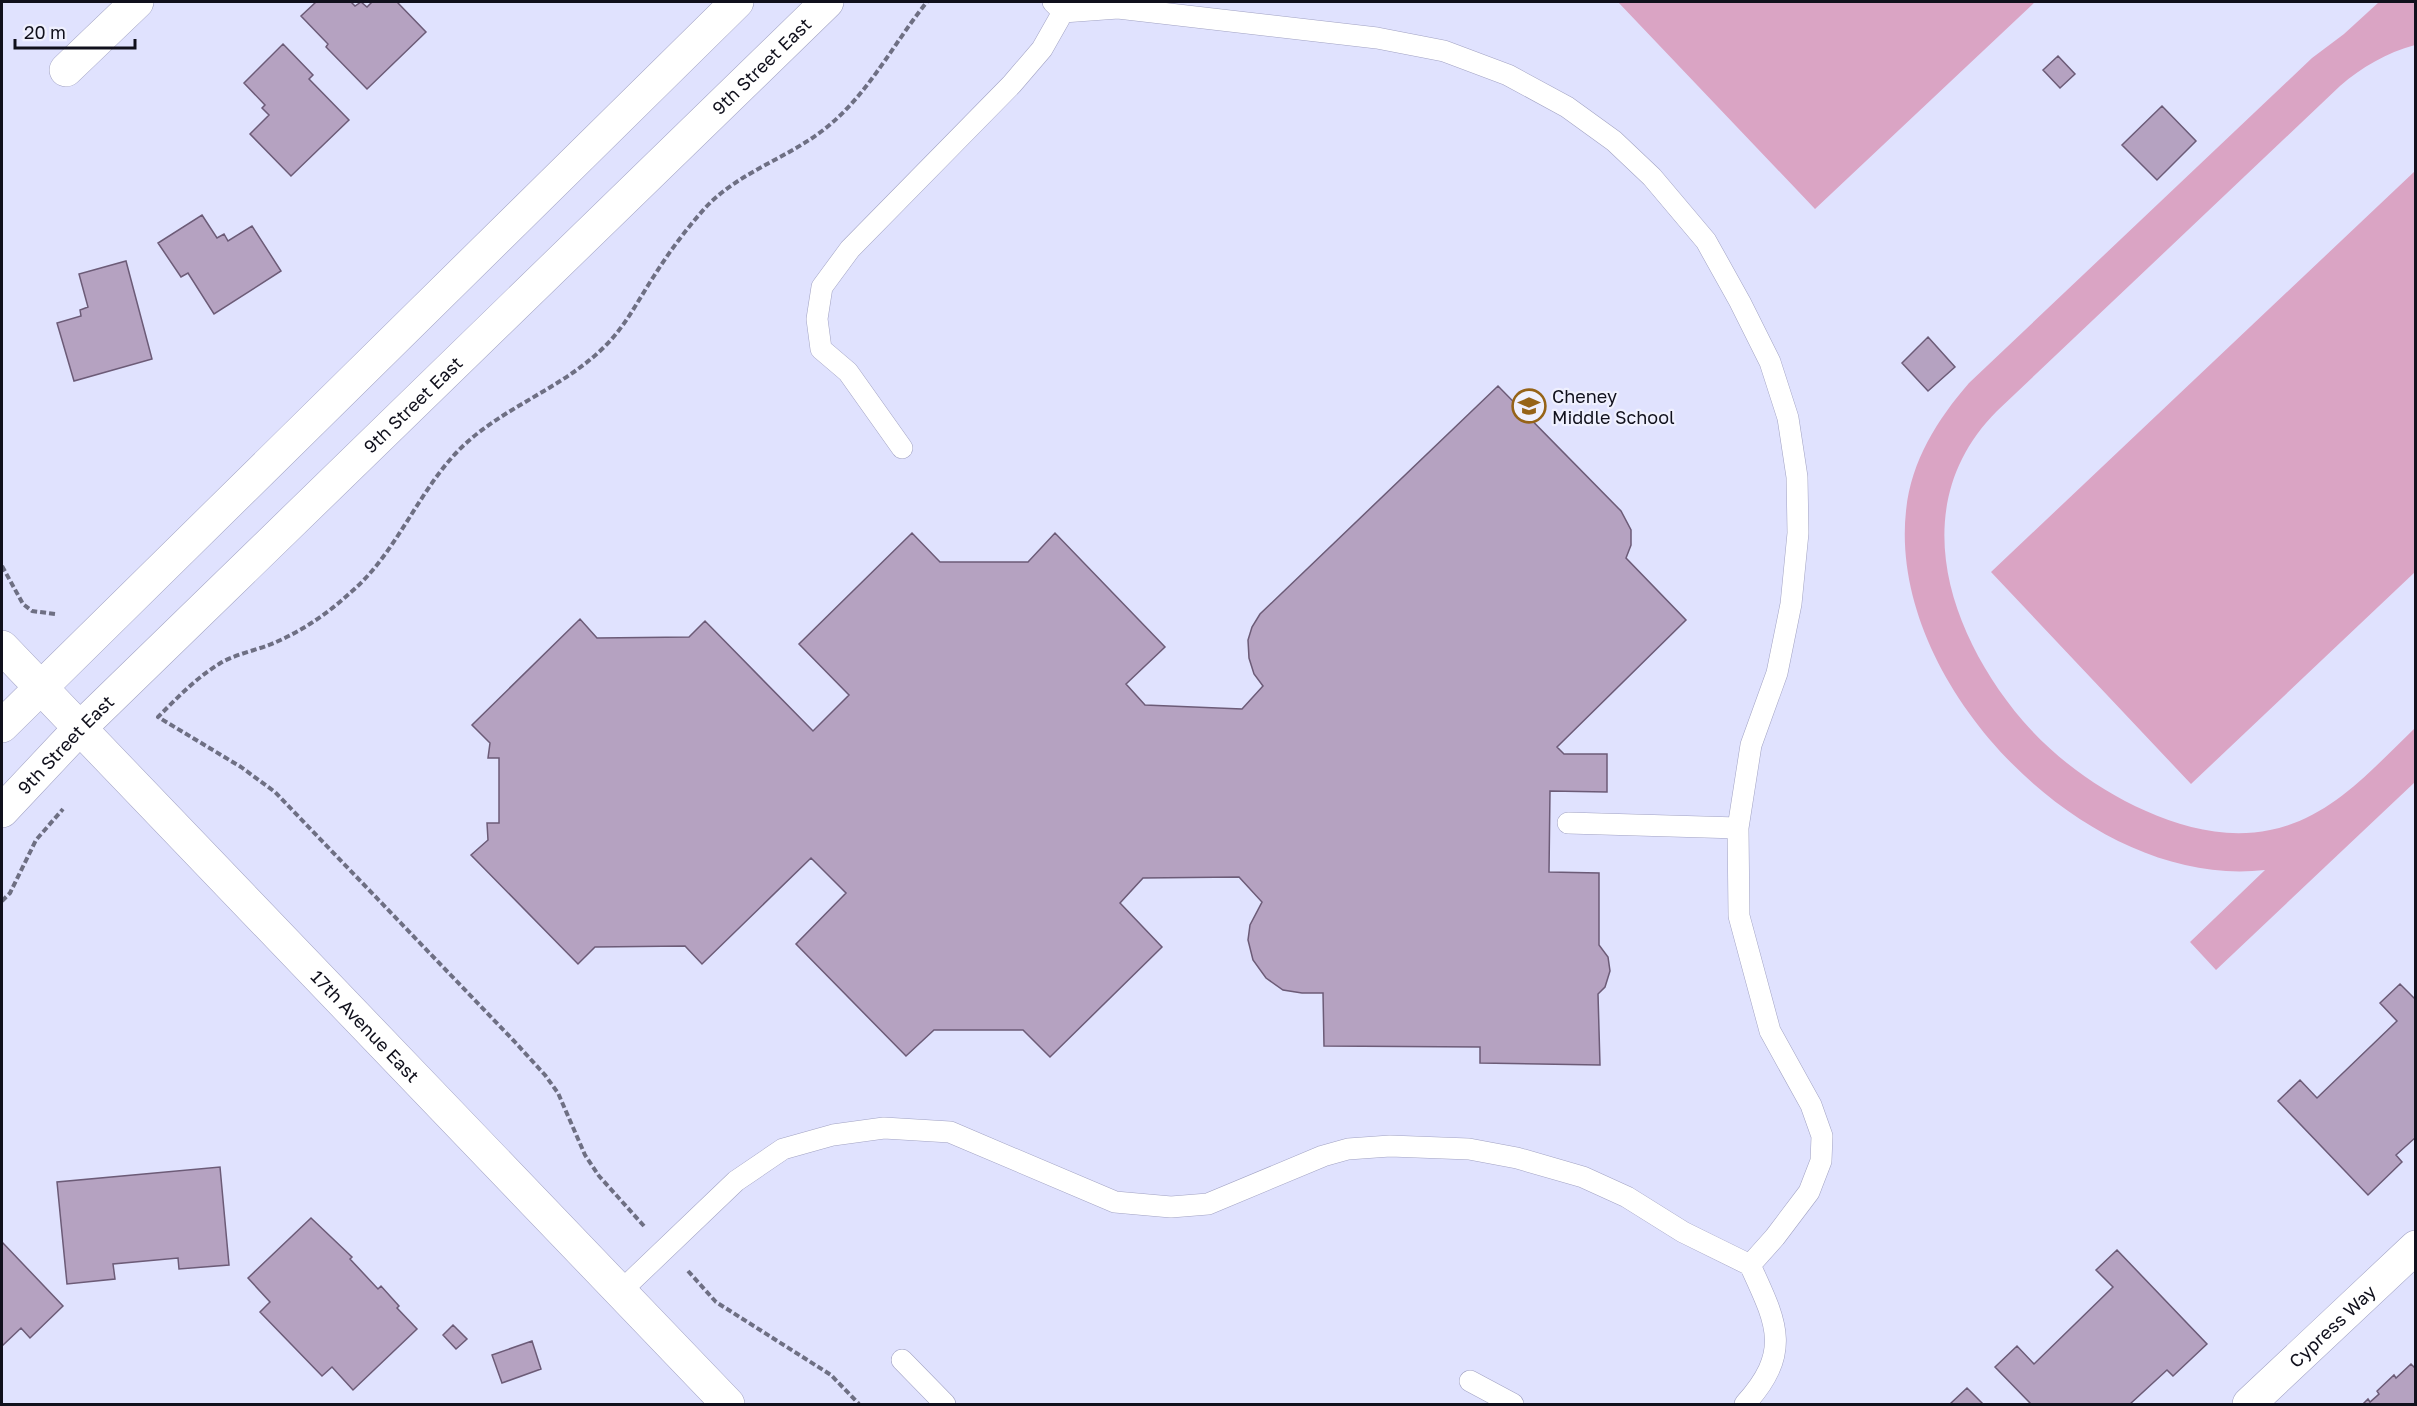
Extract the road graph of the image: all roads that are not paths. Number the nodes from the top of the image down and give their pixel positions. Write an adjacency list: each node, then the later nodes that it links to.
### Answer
1 (137, 2): 5 (main road)
2 (737, 2): 8 (main road)
3 (827, 2): 10 (main road, 9th Street East)
4 (1058, 7): 6 (lane); 13 (lane)
5 (66, 69)
6 (902, 448)
7 (2, 647): 8 (main road, 17th Avenue East)
8 (41, 687): 9 (main road); 10 (main road, 17th Avenue East)
9 (2, 726)
10 (80, 728): 11 (main road, 9th Street East); 16 (main road, 17th Avenue East)
11 (2, 811)
12 (1568, 823): 13 (lane)
13 (1738, 828): 15 (lane)
14 (2415, 1247): 23 (main road, Cypress Way)
15 (1750, 1265): 16 (lane); 22 (lane)
16 (621, 1291): 19 (main road, 17th Avenue East)
17 (902, 1360): 20 (lane)
18 (1470, 1381): 21 (lane)
19 (728, 1404)
20 (945, 1404)
21 (1513, 1404)
22 (1745, 1404)
23 (2249, 1404)

